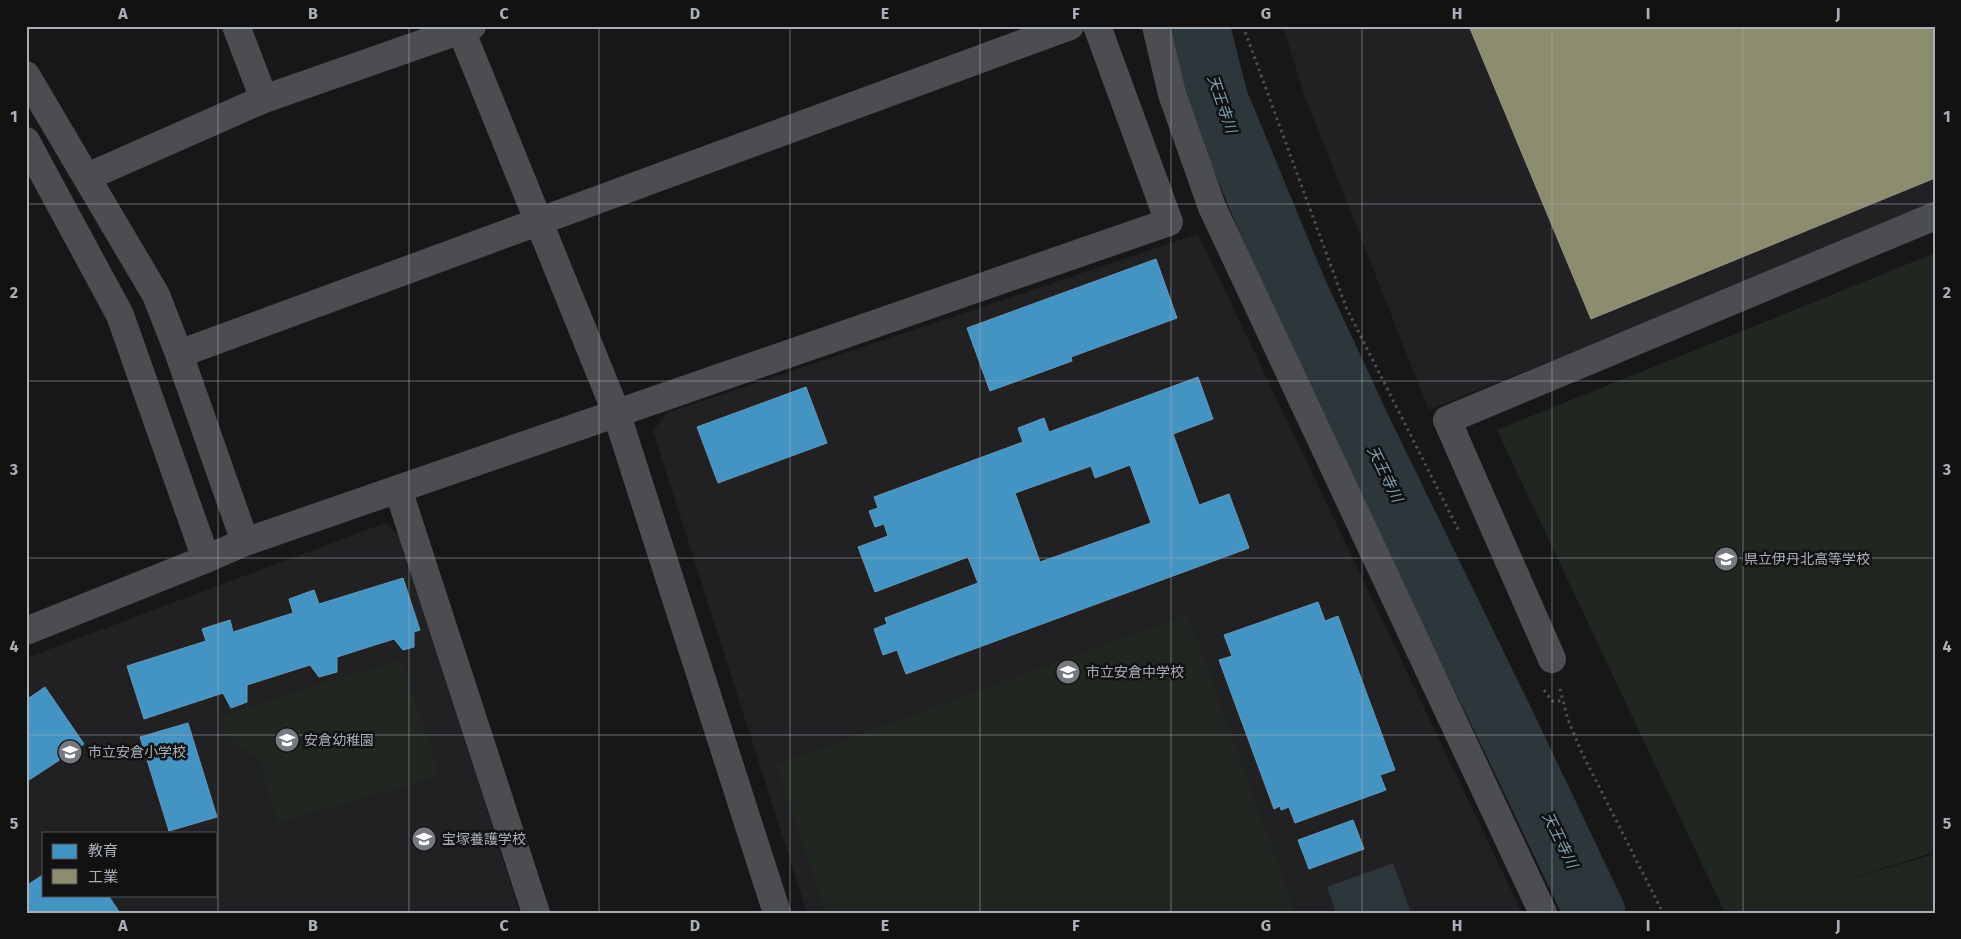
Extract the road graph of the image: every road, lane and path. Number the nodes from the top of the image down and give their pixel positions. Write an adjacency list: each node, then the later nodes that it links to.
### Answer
1 (236, 26): 8 (street)
2 (1070, 26): 12 (street)
3 (1097, 26): 14 (street)
4 (1156, 26): 25 (street)
5 (1243, 26): 16 (path)
6 (464, 27): 8 (street); 12 (street)
7 (26, 75): 10 (street)
8 (264, 99): 10 (street)
9 (26, 141): 18 (street)
10 (87, 177): 13 (street)
11 (1935, 216): 20 (street)
12 (538, 222): 13 (street); 14 (street)
13 (179, 354): 17 (street)
14 (616, 412): 15 (street); 24 (street)
15 (398, 490): 17 (street); 23 (street)
16 (1462, 538)
17 (245, 542): 18 (street)
18 (206, 558): 19 (street)
19 (26, 631)
20 (1552, 659): 22 (path)
21 (1541, 686): 22 (path)
22 (1563, 701): 26 (path)
23 (536, 913)
24 (777, 913)
25 (1543, 913)
26 (1663, 913)

